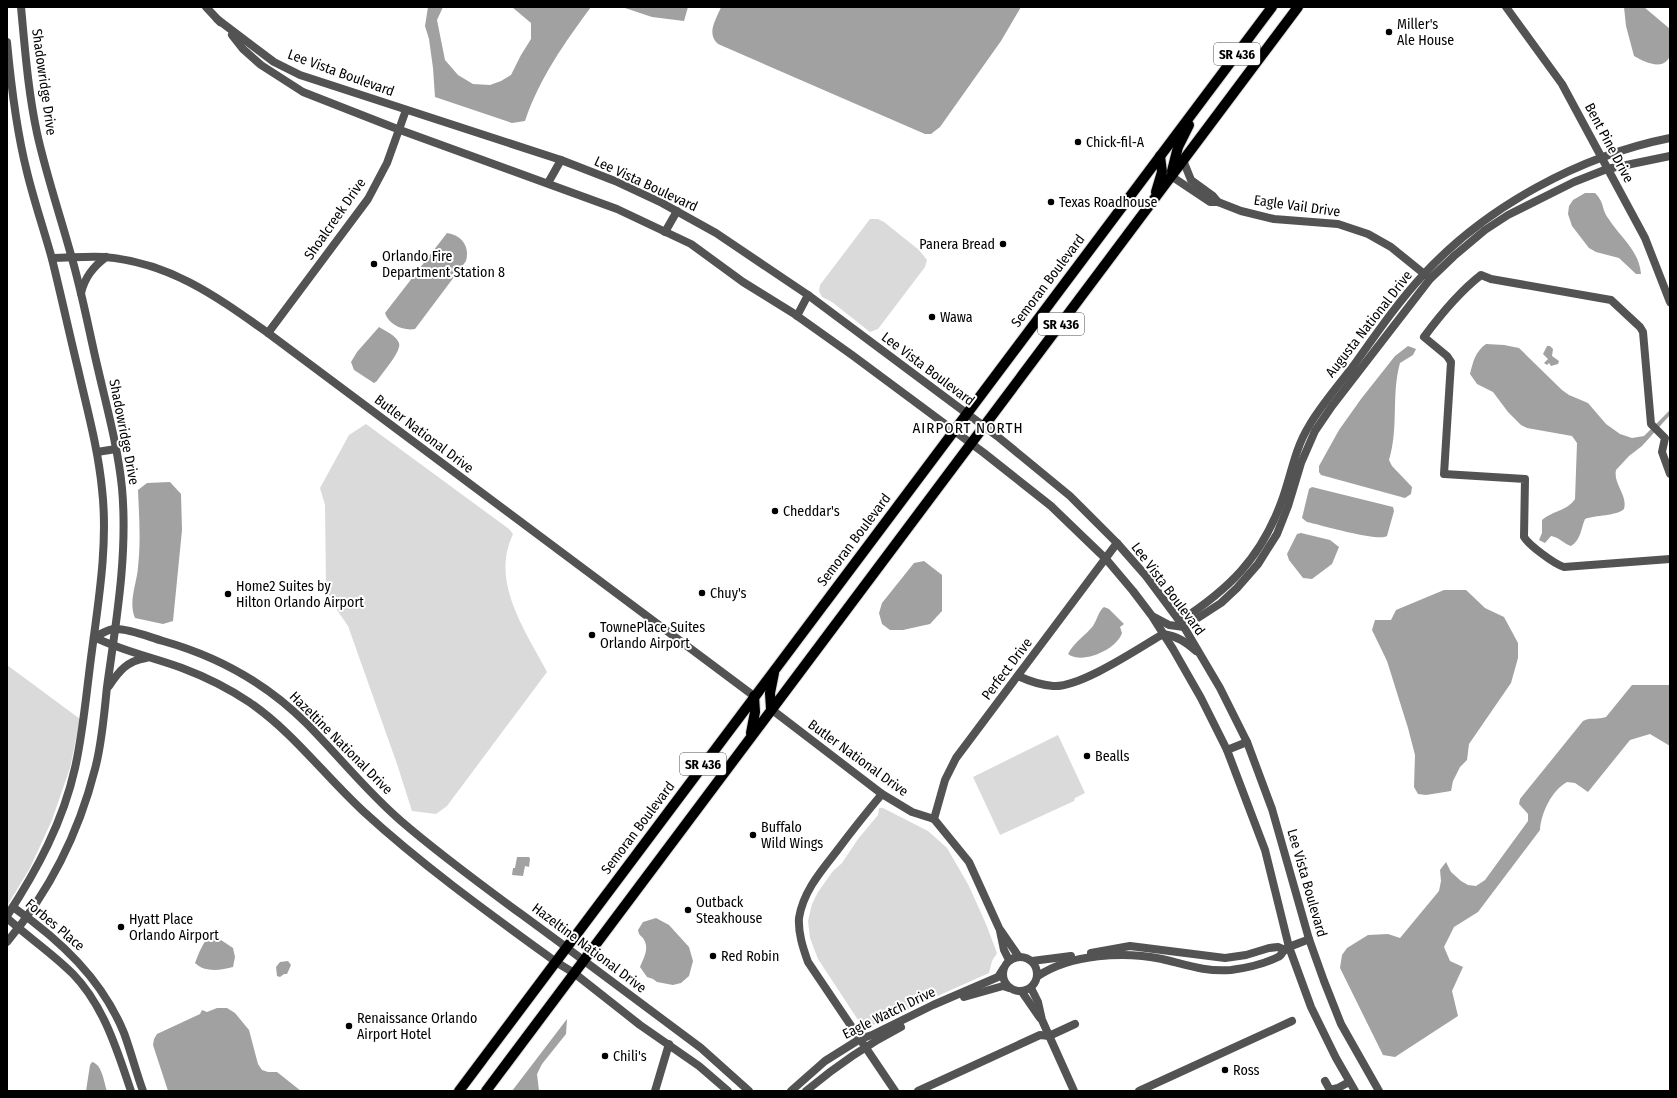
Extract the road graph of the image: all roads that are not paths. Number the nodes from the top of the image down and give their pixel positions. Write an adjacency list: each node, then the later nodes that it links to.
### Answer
1 (22, 7): 26 (street, Shadowridge Drive)
2 (206, 7): 6 (street, Lee Vista Boulevard)
3 (1272, 7): 8 (main road, Semoran Boulevard / SR 436)
4 (1298, 7): 16 (main road, SR 436)
5 (1506, 7): 14 (street, Bent Pine Drive)
6 (217, 19): 9 (street, Lee Vista Boulevard); 10 (street, Lee Vista Boulevard)
7 (7, 42): 25 (street)
8 (1202, 100): 12 (main road, Semoran Boulevard / SR 436); 18 (main road)
9 (406, 110): 10 (street, Shoalcreek Drive); 15 (street, Lee Vista Boulevard)
10 (400, 130): 19 (street, Lee Vista Boulevard); 32 (street, Shoalcreek Drive)
11 (1670, 138): 14 (street, Augusta National Drive)
12 (1160, 156): 21 (main road); 33 (main road, Semoran Boulevard / SR 436)
13 (1670, 156): 17 (street, Augusta National Drive)
14 (1602, 158): 17 (street, Bent Pine Drive); 27 (street, Augusta National Drive)
15 (561, 160): 19 (street); 22 (street, Lee Vista Boulevard)
16 (1183, 160): 18 (main road, SR 436); 20 (street, Eagle Vail Drive)
17 (1607, 168): 27 (street, Augusta National Drive); 30 (street, Bent Pine Drive)
18 (1171, 176): 20 (street, Eagle Vail Drive); 21 (main road, SR 436)
19 (548, 183): 23 (street, Lee Vista Boulevard)
20 (1218, 202): 27 (street, Eagle Vail Drive)
21 (1150, 205): 34 (main road, SR 436)
22 (677, 211): 23 (street); 29 (street, Lee Vista Boulevard)
23 (665, 232): 31 (street, Lee Vista Boulevard)
24 (106, 257): 26 (street, Butler National Drive); 28 (street); 32 (street, Butler National Drive)
25 (52, 258): 26 (street, Butler National Drive); 38 (street)
26 (72, 258): 28 (street, Shadowridge Drive)
27 (1427, 276): 44 (street, Augusta National Drive)
28 (81, 294): 37 (street, Shadowridge Drive)
29 (808, 295): 31 (street); 33 (street, Lee Vista Boulevard)
30 (1670, 302)
31 (797, 316): 35 (street, Lee Vista Boulevard)
32 (268, 333): 54 (street, Butler National Drive)
33 (966, 414): 34 (street, Lee Vista Boulevard); 35 (main road, Semoran Boulevard / SR 436)
34 (984, 426): 36 (main road, SR 436); 40 (street, Lee Vista Boulevard)
35 (953, 431): 36 (street, Lee Vista Boulevard); 51 (main road, Semoran Boulevard / SR 436)
36 (971, 443): 41 (street, Lee Vista Boulevard); 55 (main road, SR 436)
37 (116, 449): 38 (street); 45 (street, Shadowridge Drive)
38 (97, 452): 47 (street)
39 (1670, 474): 42 (street)
40 (1117, 543): 41 (street, Perfect Drive); 44 (street, Lee Vista Boulevard)
41 (1106, 559): 43 (street, Lee Vista Boulevard); 52 (street, Perfect Drive)
42 (1670, 559)
43 (1152, 616): 44 (street); 46 (street, Lee Vista Boulevard)
44 (1182, 624): 49 (street, Lee Vista Boulevard)
45 (115, 628): 47 (street); 48 (street, Shadowridge Drive); 68 (street, Hazeltine National Drive)
46 (1164, 634): 49 (street); 52 (street); 58 (street, Lee Vista Boulevard)
47 (94, 637): 48 (street, Hazeltine National Drive); 61 (street)
48 (113, 647): 50 (street, Hazeltine National Drive); 53 (street, Shadowridge Drive)
49 (1202, 656): 57 (street, Lee Vista Boulevard)
50 (146, 657): 53 (street); 74 (street, Hazeltine National Drive)
51 (776, 668): 54 (main road, Semoran Boulevard / SR 436); 55 (main road)
52 (1018, 676): 60 (street, Perfect Drive)
53 (107, 687): 63 (street, Shadowridge Drive)
54 (754, 696): 56 (main road); 68 (main road, Semoran Boulevard / SR 436)
55 (771, 709): 56 (main road, SR 436); 59 (street, Butler National Drive)
56 (750, 737): 71 (main road, SR 436)
57 (1247, 742): 58 (street); 66 (street, Lee Vista Boulevard)
58 (1227, 750): 69 (street, Lee Vista Boulevard)
59 (882, 794): 60 (street, Butler National Drive); 85 (street)
60 (934, 819): 65 (street)
61 (13, 907): 62 (street); 63 (street, Forbes Place)
62 (7, 917): 64 (street, Forbes Place)
63 (27, 917): 64 (street, Shadowridge Drive); 92 (street, Forbes Place)
64 (18, 928): 67 (street, Shadowridge Drive); 91 (street, Forbes Place)
65 (999, 928): 70 (street); 72 (street)
66 (1309, 939): 69 (street); 105 (street, Lee Vista Boulevard)
67 (7, 942)
68 (566, 948): 71 (street, Hazeltine National Drive); 74 (main road, Semoran Boulevard / SR 436)
69 (1287, 949): 73 (street); 77 (street); 89 (street, Lee Vista Boulevard)
70 (1020, 957): 72 (street); 73 (street)
71 (584, 960): 76 (main road, SR 436); 97 (street, Hazeltine National Drive)
72 (1009, 960): 75 (street, Eagle Watch Drive)
73 (1032, 961): 77 (street)
74 (556, 962): 76 (street, Hazeltine National Drive); 93 (main road, Semoran Boulevard / SR 436)
75 (1003, 969): 78 (street); 85 (street, Eagle Watch Drive)
76 (574, 973): 86 (street, Hazeltine National Drive); 94 (main road, SR 436)
77 (1038, 976): 79 (street)
78 (1009, 988): 80 (street, Eagle Watch Drive); 87 (street, Eagle Watch Drive)
79 (1031, 988): 80 (street); 81 (street)
80 (1022, 992): 81 (street)
81 (1042, 1020): 84 (street)
82 (1292, 1021): 103 (street)
83 (1075, 1024): 84 (street)
84 (1049, 1036): 101 (street); 102 (street)
85 (860, 1039): 87 (street); 98 (street, Eagle Watch Drive)
86 (669, 1044): 95 (street); 96 (street, Hazeltine National Drive)
87 (865, 1047): 99 (street, Eagle Watch Drive); 100 (street)
88 (1325, 1082): 90 (street)
89 (1349, 1082): 90 (street); 104 (street, Lee Vista Boulevard)
90 (1329, 1090)
91 (131, 1091)
92 (143, 1091)
93 (460, 1091)
94 (486, 1091)
95 (654, 1091)
96 (728, 1091)
97 (749, 1091)
98 (792, 1091)
99 (806, 1091)
100 (895, 1091)
101 (918, 1091)
102 (1074, 1091)
103 (1139, 1091)
104 (1355, 1091)
105 (1379, 1091)

